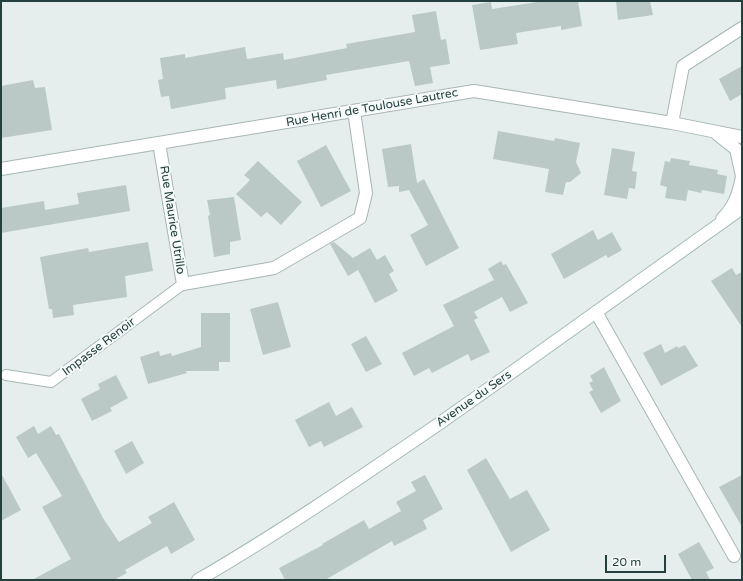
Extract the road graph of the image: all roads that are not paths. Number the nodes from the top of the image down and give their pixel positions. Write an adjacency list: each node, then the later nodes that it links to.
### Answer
1 (742, 28): 3 (street)
2 (354, 111): 3 (street, Rue Henri de Toulouse Lautrec); 6 (street, Rue Henri de Toulouse Lautrec); 11 (street, Rue Maurice Utrillo)
3 (672, 123): 4 (street, Rue Henri de Toulouse Lautrec)
4 (714, 132): 5 (street, Rue Henri de Toulouse Lautrec); 8 (street)
5 (742, 137)
6 (159, 143): 7 (street, Rue Henri de Toulouse Lautrec); 11 (street, Rue Maurice Utrillo)
7 (1, 169)
8 (742, 176): 10 (street)
9 (742, 208): 10 (street, Avenue du Sers)
10 (713, 229): 12 (street, Avenue du Sers)
11 (182, 284): 13 (lane, Impasse Renoir)
12 (596, 312): 14 (street); 15 (street, Avenue du Sers)
13 (6, 375)
14 (734, 556)
15 (198, 580)

